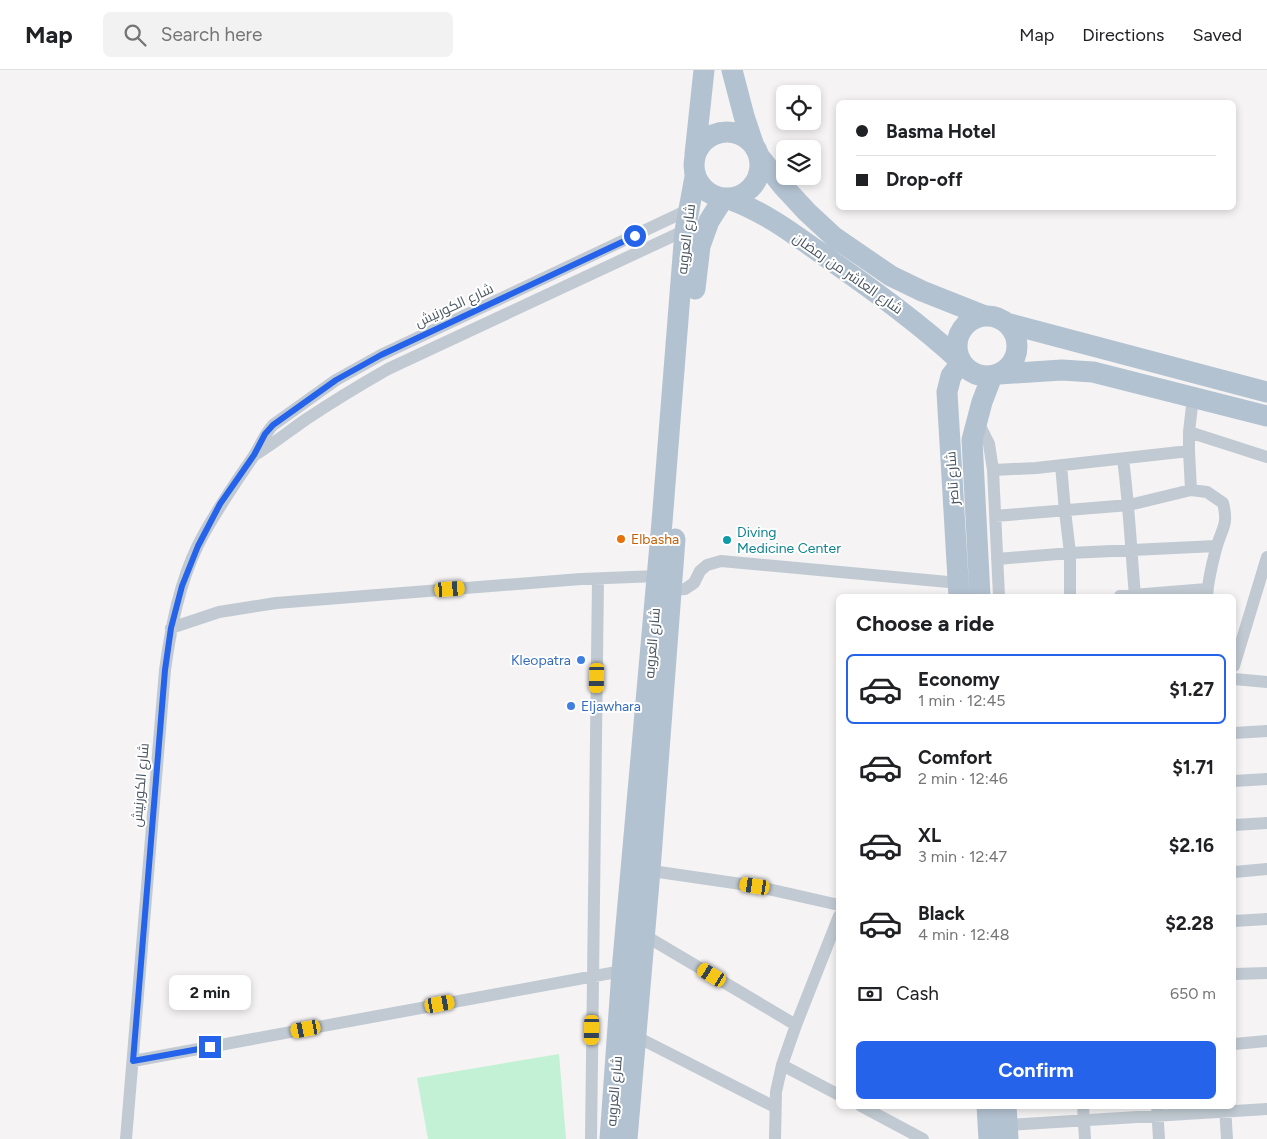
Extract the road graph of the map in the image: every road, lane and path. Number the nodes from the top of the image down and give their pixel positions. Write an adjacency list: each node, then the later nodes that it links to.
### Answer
1 (704, 70): 4 (main road)
2 (732, 70): 3 (main road)
3 (757, 151): 4 (main road); 6 (main road); 9 (main road, شارع العاشر من رمضان)
4 (695, 156): 5 (main road)
5 (695, 177): 6 (main road); 7 (main road, شارع العروبه)
6 (726, 199): 8 (main road, شارع العروبه); 11 (main road, شارع العاشر من رمضان)
7 (687, 220): 8 (street, شارع الكورنيش); 19 (street, شارع الكورنيش); 19 (street, شارع الكورنيش); 33 (main road, شارع العروبه)
8 (709, 221): 33 (main road, شارع العروبه)
9 (984, 316): 10 (main road); 11 (main road)
10 (1006, 323): 12 (main road); 13 (main road)
11 (960, 362): 12 (main road); 34 (main road, شارع ناصر)
12 (995, 375): 14 (main road); 16 (main road, شارع ناصر)
13 (1267, 392)
14 (1193, 397): 15 (main road); 17 (street)
15 (1267, 416)
16 (977, 419): 23 (street); 34 (main road, شارع ناصر)
17 (1189, 432): 18 (street); 20 (street)
18 (1189, 451): 21 (street); 24 (street)
19 (254, 455): 39 (street, شارع الكورنيش)
20 (1267, 457)
21 (1124, 459): 22 (street); 25 (street)
22 (1061, 465): 23 (street); 26 (street)
23 (993, 470): 27 (street)
24 (1191, 490): 25 (street); 28 (street)
25 (1129, 505): 26 (street); 29 (street)
26 (1065, 511): 27 (street); 30 (street)
27 (995, 516): 34 (street)
28 (1216, 546): 29 (street); 35 (street)
29 (1131, 550): 30 (street); 37 (street)
30 (1070, 553): 34 (street); 36 (street)
31 (1267, 557): 40 (street)
32 (598, 578): 33 (street); 39 (street); 60 (street)
33 (665, 583): 34 (street); 50 (main road, شارع العروبه)
34 (981, 583)
35 (1207, 593): 38 (street)
36 (1070, 594)
37 (1135, 594)
38 (1183, 594)
39 (171, 628): 65 (street, شارع الكورنيش)
40 (1236, 659)
41 (1236, 679): 42 (street)
42 (1267, 682)
43 (1267, 731): 44 (street)
44 (1236, 733)
45 (1267, 779): 46 (street)
46 (1236, 780)
47 (1267, 823): 48 (street)
48 (1236, 825)
49 (1267, 869): 51 (street)
50 (641, 870): 52 (street); 56 (main road, شارع العروبه); 57 (main road, شارع العروبه)
51 (1236, 872)
52 (836, 904)
53 (1267, 918): 54 (street)
54 (1236, 921)
55 (836, 924): 61 (street)
56 (644, 935): 61 (street); 64 (main road, شارع العروبه)
57 (622, 971): 60 (street); 64 (main road, شارع العروبه)
58 (1267, 972): 59 (street)
59 (1236, 974)
60 (593, 976): 65 (street); 67 (street)
61 (796, 1026): 66 (street)
62 (1267, 1041): 63 (street)
63 (1236, 1044)
64 (628, 1046): 68 (main road, شارع العروبه); 70 (street); 81 (main road, شارع العروبه)
65 (133, 1061): 78 (street, شارع الكورنيش)
66 (782, 1065): 69 (street); 70 (street)
67 (591, 1084): 68 (street); 79 (street)
68 (614, 1084): 80 (main road, شارع العروبه)
69 (836, 1093)
70 (775, 1107): 82 (street)
71 (867, 1109): 83 (street)
72 (987, 1109): 84 (main road)
73 (1225, 1109): 74 (street); 75 (street); 87 (street)
74 (1267, 1109)
75 (1158, 1111): 76 (street); 86 (street)
76 (1083, 1113): 77 (street); 85 (street)
77 (1007, 1123)
78 (126, 1139)
79 (591, 1139)
80 (610, 1139)
81 (627, 1139)
82 (775, 1139)
83 (923, 1139)
84 (989, 1139)
85 (1085, 1139)
86 (1159, 1139)
87 (1227, 1139)

